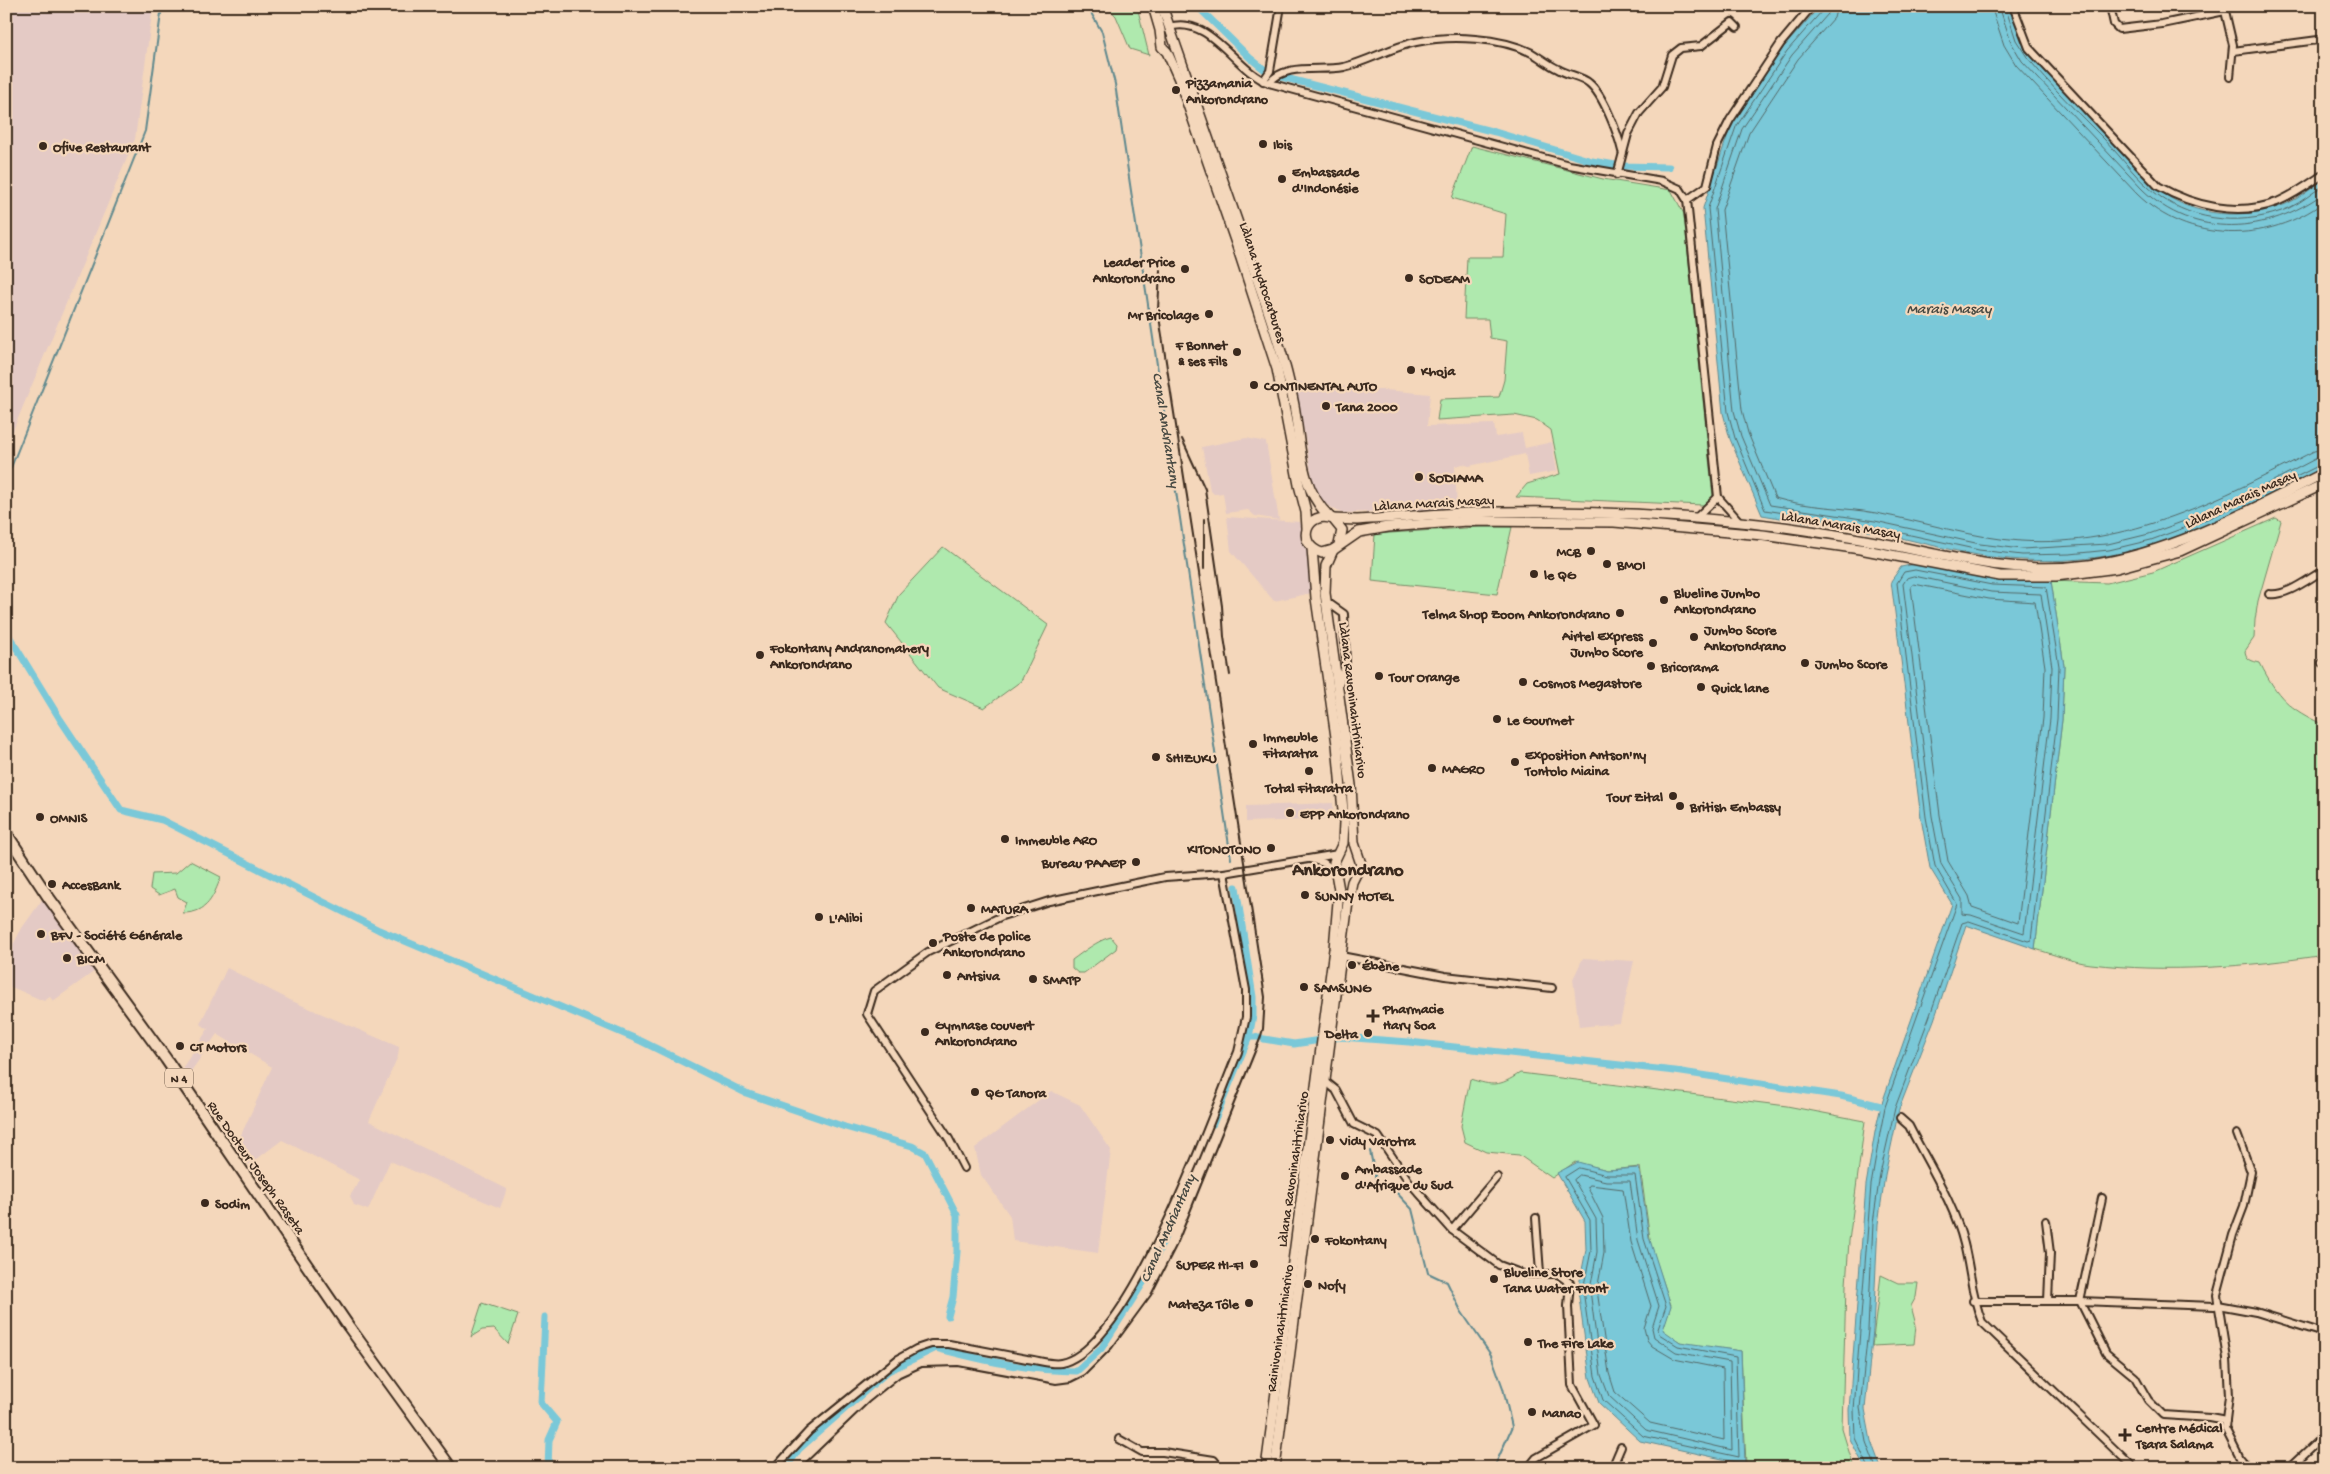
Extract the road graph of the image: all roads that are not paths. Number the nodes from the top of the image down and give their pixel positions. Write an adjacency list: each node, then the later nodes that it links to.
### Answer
1 (1153, 6): 11 (main road)
2 (1162, 6): 8 (main road, Làlana Hydrocarbures)
3 (1281, 6): 14 (street)
4 (1812, 6): 18 (street)
5 (2013, 6): 17 (street)
6 (2110, 6): 7 (street)
7 (2226, 8): 12 (street)
8 (1169, 26): 11 (main road, Làlana Hydrocarbures); 14 (street)
9 (1737, 27): 15 (street)
10 (2318, 40): 12 (street)
11 (1172, 47): 23 (main road, Làlana Hydrocarbures); 26 (main road, Làlana Hydrocarbures)
12 (2233, 50): 13 (street)
13 (2230, 77)
14 (1267, 80): 15 (street); 16 (street)
15 (1622, 151): 16 (street)
16 (1618, 173): 18 (street)
17 (2324, 174)
18 (1687, 200): 22 (street)
19 (2324, 473): 21 (main road, Làlana Marais Masay)
20 (2324, 484): 21 (main road, Làlana Marais Masay)
21 (2291, 495): 29 (main road, Làlana Marais Masay)
22 (1718, 497): 24 (street); 25 (street)
23 (1332, 518): 24 (main road, Làlana Marais Masay); 26 (main road); 28 (main road)
24 (1695, 519): 25 (main road, Làlana Marais Masay)
25 (1740, 522): 29 (main road, Làlana Marais Masay)
26 (1307, 528): 27 (main road)
27 (1312, 548): 28 (main road); 35 (main road, Làlana Ravoninahitriniarivo)
28 (1336, 548): 29 (main road, Làlana Marais Masay); 32 (main road, Làlana Ravoninahitriniarivo)
29 (1946, 562)
30 (2324, 570): 31 (street)
31 (2269, 594)
32 (1327, 602): 33 (main road, Làlana Ravoninahitriniarivo); 33 (street)
33 (1338, 688): 36 (main road, Làlana Ravoninahitriniarivo)
34 (6, 833): 63 (main road, Rue Docteur Joseph Raseta / N 4)
35 (1339, 853): 36 (main road); 37 (street); 38 (main road, Làlana Ravoninahitriniarivo)
36 (1357, 854): 40 (main road, Làlana Ravoninahitriniarivo)
37 (1306, 858): 38 (street); 39 (street)
38 (1336, 872): 40 (main road); 43 (main road, Làlana Ravoninahitriniarivo)
39 (1224, 873): 47 (street); 64 (street)
40 (1355, 876): 41 (main road, Làlana Ravoninahitriniarivo)
41 (1342, 956): 42 (street); 43 (main road, Làlana Ravoninahitriniarivo)
42 (1552, 988)
43 (1327, 1039): 44 (main road, Rainivoninahitriniarivo); 66 (main road, Làlana Ravoninahitriniarivo)
44 (1326, 1082): 52 (street); 67 (main road, Rainivoninahitriniarivo)
45 (1900, 1118): 54 (street)
46 (2238, 1134): 57 (street)
47 (964, 1168)
48 (1497, 1177): 52 (street)
49 (2102, 1198): 56 (street)
50 (1536, 1218): 53 (street)
51 (2046, 1221): 55 (street)
52 (1452, 1230): 53 (street)
53 (1540, 1273): 68 (street)
54 (1974, 1301): 55 (street); 70 (street)
55 (2048, 1301): 56 (street)
56 (2080, 1301): 57 (street); 59 (street)
57 (2218, 1305): 58 (street); 59 (street)
58 (2324, 1333)
59 (2226, 1421): 71 (street)
60 (2324, 1432): 72 (street)
61 (1119, 1440): 65 (street)
62 (1620, 1447): 69 (street)
63 (451, 1468)
64 (775, 1468)
65 (1220, 1468)
66 (1266, 1468)
67 (1275, 1468)
68 (1528, 1468)
69 (1612, 1468)
70 (2134, 1468)
71 (2249, 1468)
72 (2289, 1468)

